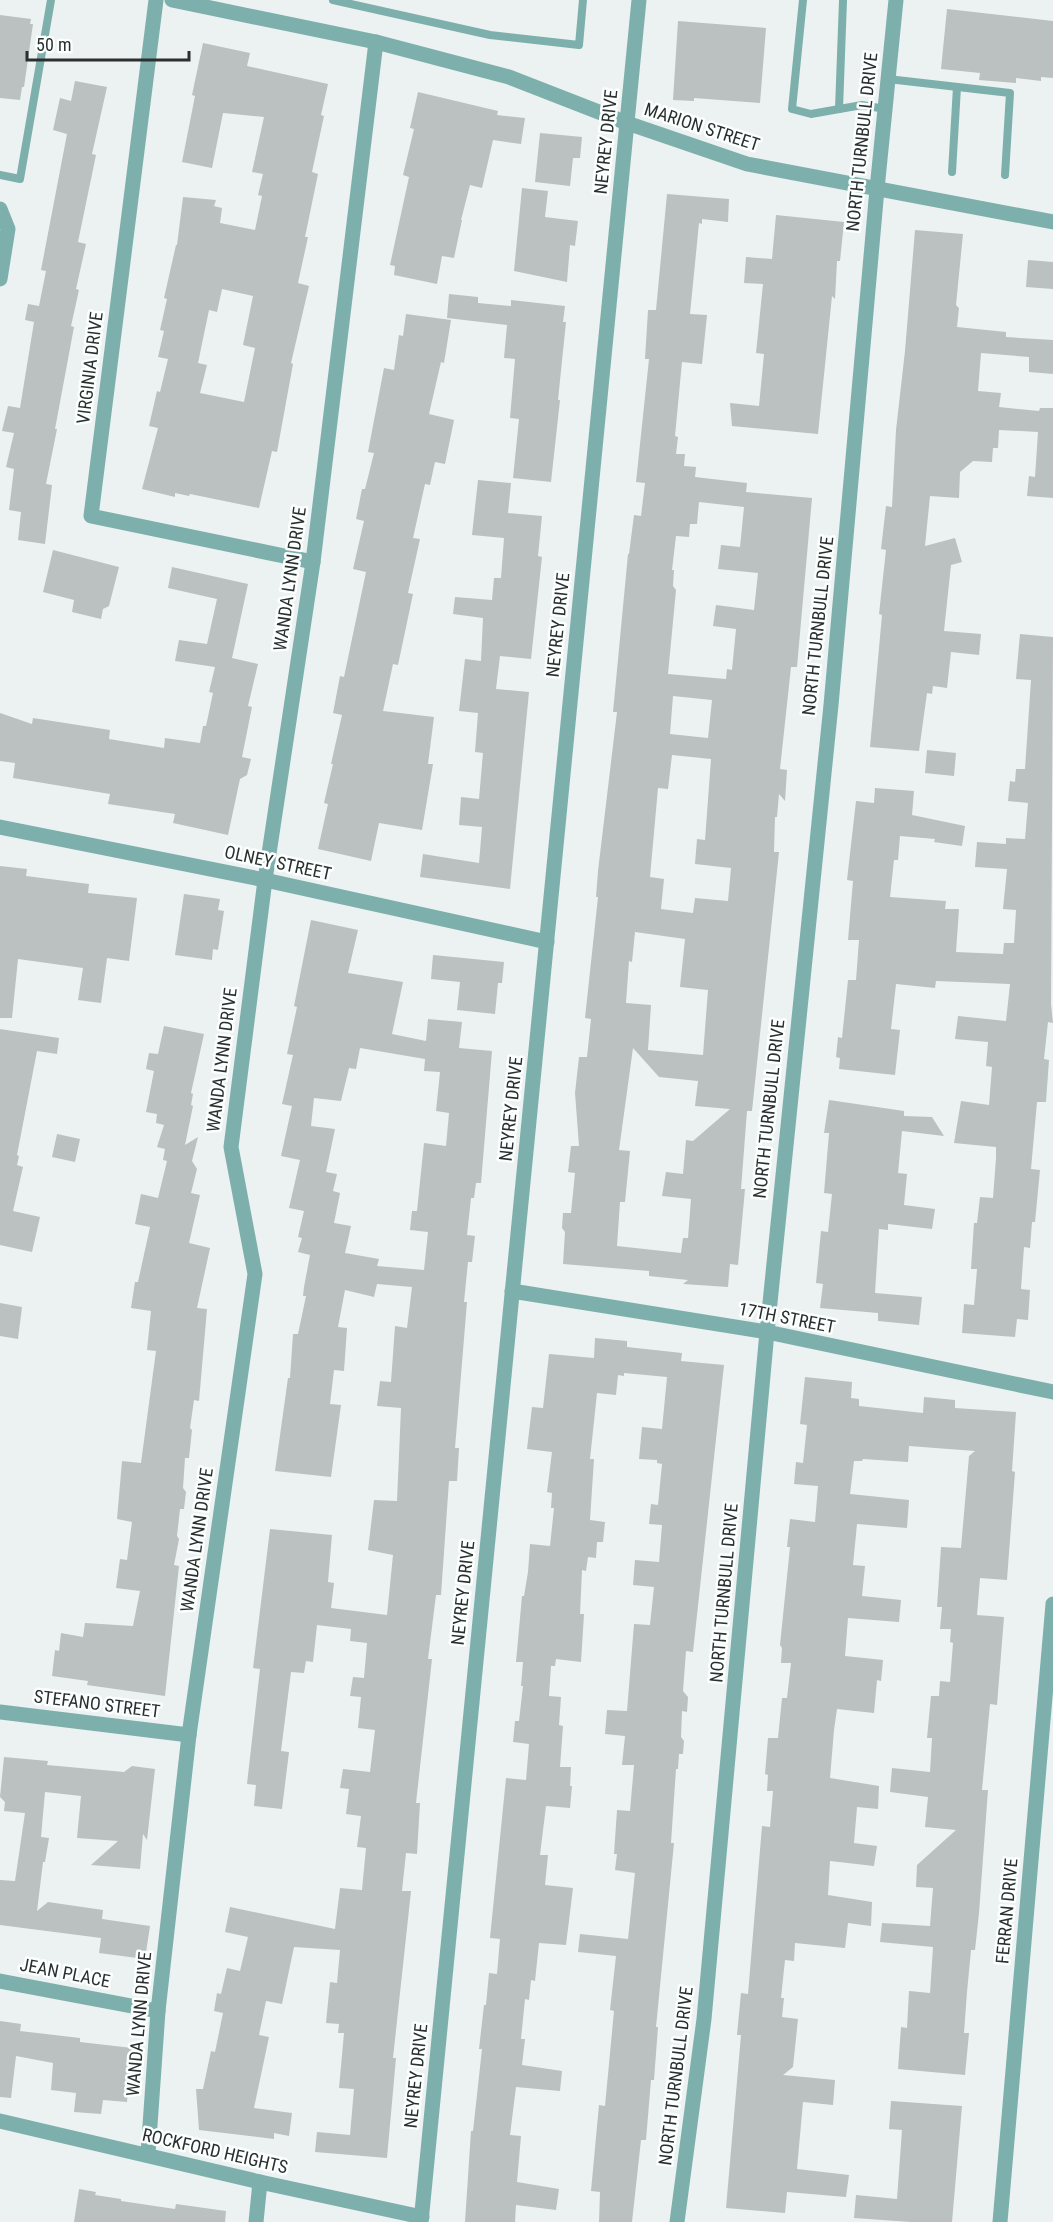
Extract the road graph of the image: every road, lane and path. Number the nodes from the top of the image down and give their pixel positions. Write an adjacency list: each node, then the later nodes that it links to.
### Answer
1 (51, 0): 17 (lane)
2 (156, 0): 23 (street, VIRGINIA DRIVE)
3 (172, 0): 10 (street, MARION STREET)
4 (333, 0): 5 (lane)
5 (584, 0)
6 (639, 0): 15 (street, NEYREY DRIVE)
7 (803, 0): 13 (lane)
8 (843, 0): 13 (lane)
9 (896, 0): 11 (street, NORTH TURNBULL DRIVE)
10 (376, 42): 15 (street, MARION STREET); 23 (street, WANDA LYNN DRIVE)
11 (888, 79): 12 (lane); 14 (street, NORTH TURNBULL DRIVE)
12 (957, 87): 16 (lane); 18 (lane)
13 (839, 109): 14 (lane)
14 (885, 109): 19 (street, NORTH TURNBULL DRIVE)
15 (627, 123): 19 (street, MARION STREET); 26 (street, NEYREY DRIVE)
16 (951, 172)
17 (0, 175)
18 (1005, 175)
19 (877, 189): 21 (street, MARION STREET); 28 (street, NORTH TURNBULL DRIVE)
20 (0, 209): 22 (street)
21 (1053, 222)
22 (0, 279)
23 (313, 562): 25 (street, WANDA LYNN DRIVE)
24 (0, 827): 25 (street, OLNEY STREET)
25 (265, 880): 26 (street, OLNEY STREET); 32 (street, WANDA LYNN DRIVE)
26 (547, 942): 27 (street, NEYREY DRIVE)
27 (512, 1291): 28 (street, 17TH STREET); 38 (street, NEYREY DRIVE)
28 (767, 1332): 29 (street, 17TH STREET); 40 (street, NORTH TURNBULL DRIVE)
29 (1053, 1392)
30 (1053, 1604): 41 (street, FERRAN DRIVE)
31 (0, 1712): 32 (street, STEFANO STREET)
32 (189, 1735): 34 (street, WANDA LYNN DRIVE)
33 (0, 1981): 34 (street, JEAN PLACE)
34 (158, 2011): 36 (street, WANDA LYNN DRIVE)
35 (0, 2121): 36 (street, ROCKFORD HEIGHTS)
36 (148, 2154): 37 (street, ROCKFORD HEIGHTS)
37 (261, 2182): 38 (street, ROCKFORD HEIGHTS); 39 (street)
38 (421, 2219)
39 (256, 2222)
40 (677, 2222)
41 (1000, 2222)

